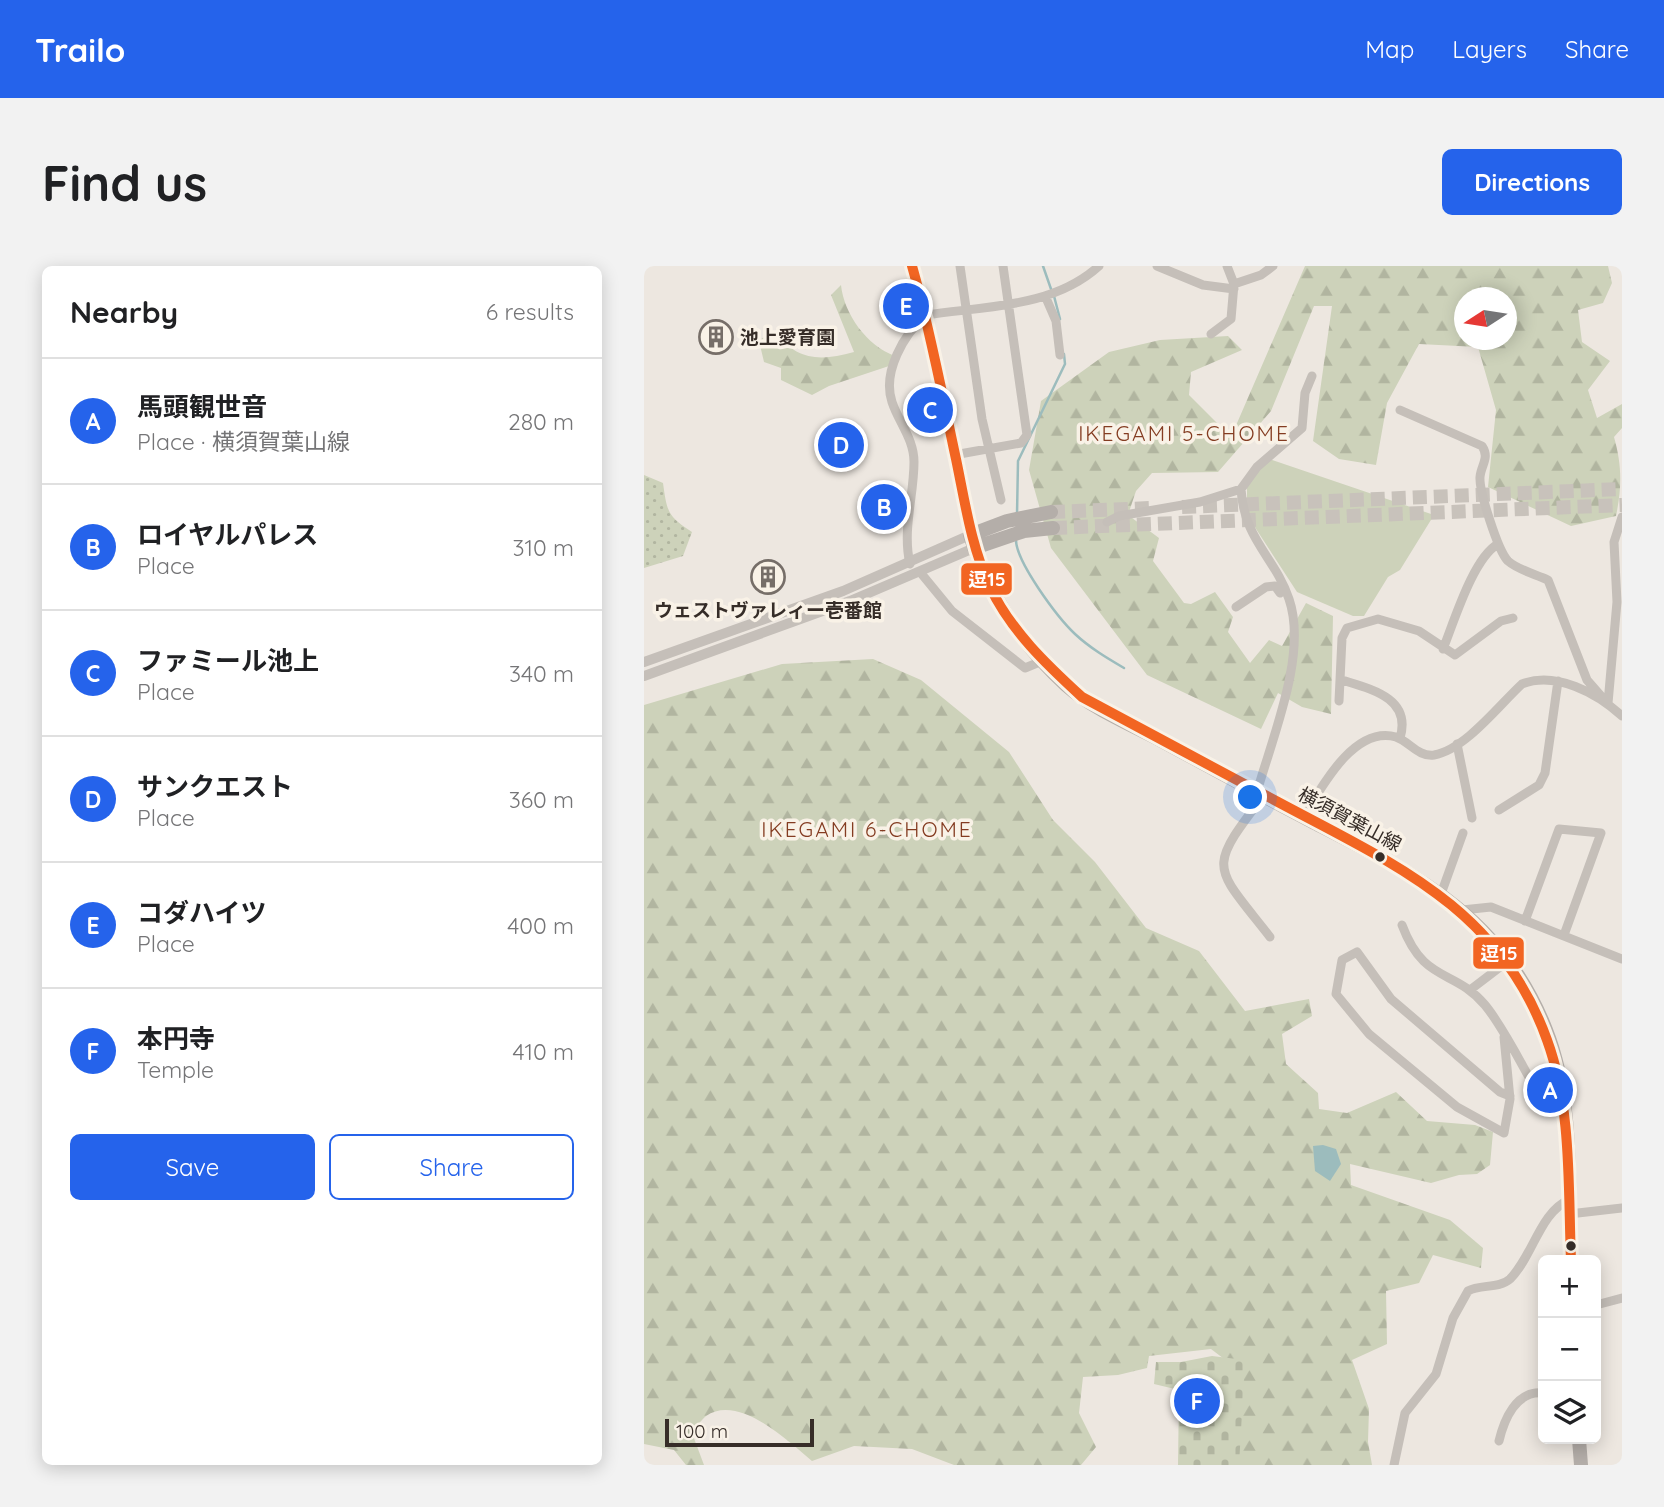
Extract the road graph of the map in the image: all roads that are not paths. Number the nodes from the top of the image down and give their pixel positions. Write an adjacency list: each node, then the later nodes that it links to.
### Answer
1 (912, 266): 12 (street)
2 (960, 266): 11 (street)
3 (1003, 266): 10 (street)
4 (1099, 266): 9 (street)
5 (1157, 266): 8 (street)
6 (1227, 266): 8 (street)
7 (1273, 266): 8 (street)
8 (1234, 286): 13 (street)
9 (1046, 298): 10 (street); 14 (street)
10 (1008, 303): 11 (street); 17 (street)
11 (965, 309): 12 (street); 17 (street)
12 (926, 315): 18 (street); 28 (street)
13 (1211, 334)
14 (1060, 355)
15 (1312, 376): 19 (street)
16 (1400, 410): 26 (street)
17 (988, 449): 18 (street); 20 (street)
18 (954, 455): 25 (street)
19 (1241, 489): 23 (street); 30 (street)
20 (1001, 500)
21 (1051, 512): 25 (main road)
22 (1622, 517): 27 (street)
23 (1107, 522)
24 (1053, 528): 25 (main road)
25 (972, 541): 28 (street); 29 (street); 34 (main road, 横須賀葉山線)
26 (1498, 544): 33 (street); 40 (street)
27 (1618, 561): 40 (street)
28 (910, 564): 35 (street)
29 (920, 572): 34 (street); 36 (street)
30 (1289, 598): 31 (street); 44 (street)
31 (1236, 607)
32 (1514, 618): 33 (street)
33 (1443, 649): 37 (street)
34 (1042, 661): 44 (main road, 横須賀葉山線)
35 (644, 663)
36 (644, 676)
37 (1342, 680): 39 (street); 42 (street)
38 (1558, 681): 40 (street); 43 (street); 45 (street)
39 (1339, 701)
40 (1606, 701): 41 (street)
41 (1622, 716)
42 (1400, 738): 43 (street); 46 (street)
43 (1457, 744): 47 (street)
44 (1261, 793): 46 (main road, 横須賀葉山線); 54 (street)
45 (1499, 810)
46 (1304, 817): 49 (main road, 横須賀葉山線)
47 (1472, 818)
48 (1463, 833): 49 (street)
49 (1441, 894): 50 (main road, 横須賀葉山線)
50 (1462, 910): 51 (street); 56 (main road, 横須賀葉山線)
51 (1525, 920): 53 (street); 53 (street)
52 (1402, 925): 57 (street)
53 (1564, 935): 55 (street)
54 (1270, 937)
55 (1622, 959)
56 (1508, 961): 57 (street); 61 (main road, 横須賀葉山線)
57 (1470, 990): 58 (street)
58 (1504, 1037): 59 (street); 60 (street)
59 (1510, 1096): 59 (street)
60 (1544, 1103)
61 (1569, 1207): 62 (street); 63 (main road, 横須賀葉山線); 69 (street)
62 (1622, 1208)
63 (1571, 1255)
64 (1622, 1298): 65 (street)
65 (1601, 1304)
66 (1538, 1394): 67 (street)
67 (1499, 1441)
68 (1579, 1444): 70 (main road)
69 (1394, 1465)
70 (1581, 1465)

